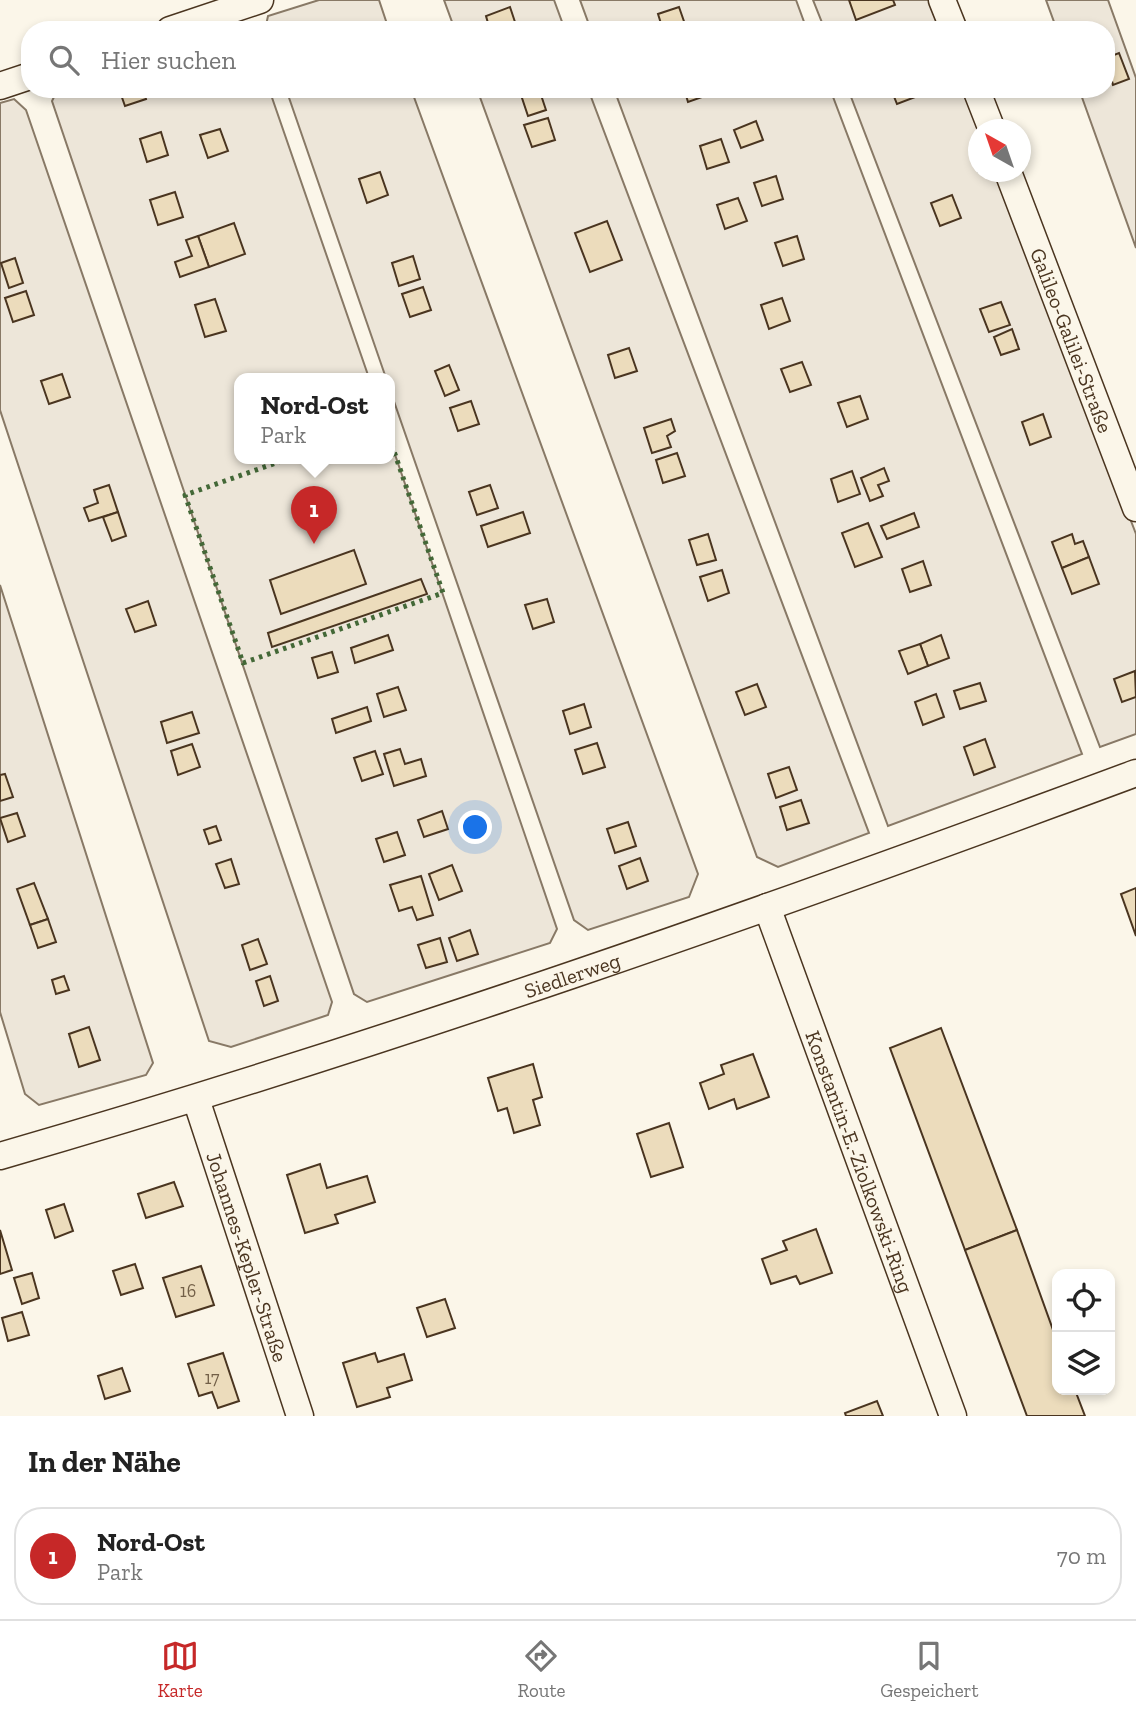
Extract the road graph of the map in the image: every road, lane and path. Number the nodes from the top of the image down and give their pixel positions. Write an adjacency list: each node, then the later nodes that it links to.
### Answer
1 (260, 0): 3 (street)
2 (942, 0): 4 (street)
3 (197, 21)
4 (950, 21)
5 (21, 79): 6 (street)
6 (0, 86)
7 (980, 98): 8 (street)
8 (988, 119)
9 (1012, 182): 10 (street, Galileo-Galilei-Straße)
10 (1136, 508)
11 (1136, 773): 12 (street, Siedlerweg)
12 (767, 907): 13 (street, Siedlerweg); 16 (street, Konstantin-E.-Ziolkowski-Ring)
13 (196, 1100): 14 (street, Siedlerweg); 15 (street, Johannes-Kepler-Straße)
14 (0, 1156)
15 (300, 1416)
16 (953, 1416)

